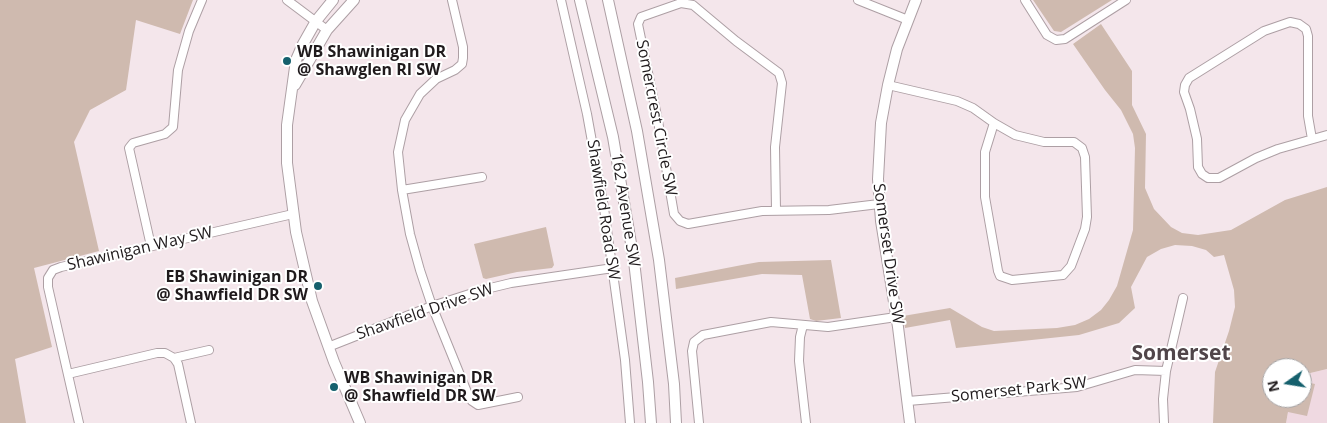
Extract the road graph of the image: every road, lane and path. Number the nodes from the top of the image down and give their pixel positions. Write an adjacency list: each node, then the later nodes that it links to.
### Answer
1 (202, 0): 26 (street)
2 (287, 0): 14 (street)
3 (333, 0): 14 (street)
4 (354, 0): 15 (street)
5 (452, 0): 22 (street)
6 (561, 0): 27 (street, Shawfield Road SW)
7 (580, 0): 43 (street, 162 Avenue SW)
8 (608, 0): 44 (street, 162 Avenue SW)
9 (858, 0): 13 (street)
10 (916, 0): 13 (street, Somerset Drive SW)
11 (1025, 0): 12 (street)
12 (1126, 0)
13 (908, 20): 16 (street, Somerset Drive SW)
14 (316, 21): 15 (street); 17 (street)
15 (328, 30): 17 (street)
16 (888, 85): 18 (street); 23 (street, Somerset Drive SW)
17 (293, 88): 25 (street)
18 (994, 123): 18 (street)
19 (1327, 135): 20 (street)
20 (1312, 139): 20 (street)
21 (482, 177): 22 (street)
22 (402, 190): 29 (street)
23 (879, 204): 24 (street); 30 (street, Somerset Drive SW)
24 (776, 210): 24 (street, Somercrest Circle SW)
25 (293, 214): 26 (street, Shawinigan Way SW); 32 (street)
26 (151, 246): 36 (street, Shawinigan Way SW)
27 (613, 268): 29 (street, Shawfield Drive SW); 42 (street, Shawfield Road SW)
28 (1183, 298): 35 (street)
29 (432, 306): 32 (street, Shawfield Drive SW); 37 (street)
30 (896, 317): 31 (street); 38 (street, Somerset Drive SW)
31 (803, 326): 45 (street); 46 (street)
32 (328, 347): 41 (street)
33 (209, 350): 34 (street)
34 (174, 358): 36 (street); 40 (street)
35 (1166, 370): 38 (street, Somerset Park SW); 48 (street)
36 (68, 374): 39 (street, Shawinigan Way SW)
37 (518, 397)
38 (908, 401): 47 (street, Somerset Drive SW)
39 (79, 423)
40 (191, 423)
41 (360, 423)
42 (630, 423)
43 (651, 423)
44 (676, 423)
45 (699, 423)
46 (806, 423)
47 (910, 423)
48 (1164, 423)

